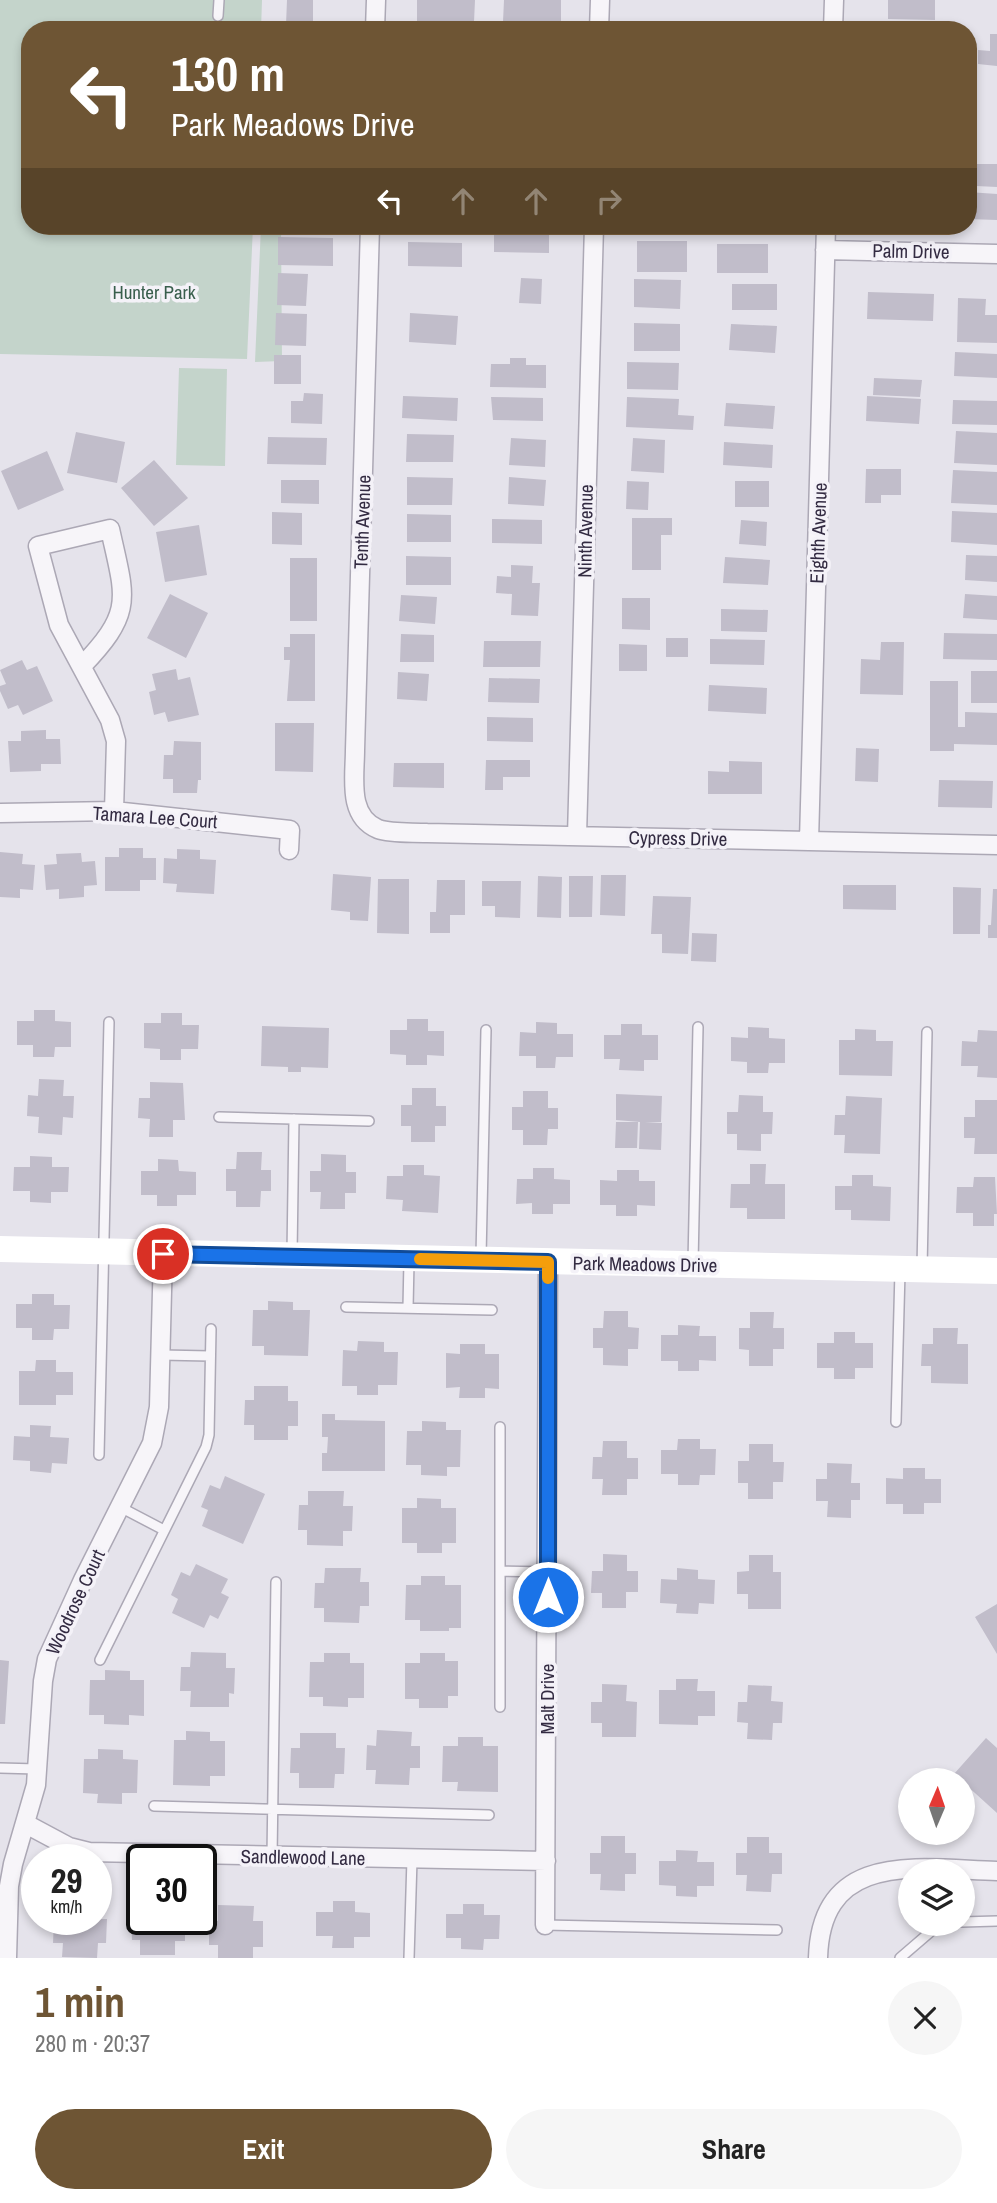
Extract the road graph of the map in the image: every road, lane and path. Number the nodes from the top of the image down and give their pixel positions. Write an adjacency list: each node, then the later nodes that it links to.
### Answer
1 (219, 0): 5 (lane)
2 (376, 0): 6 (street)
3 (600, 0): 7 (street)
4 (834, 0): 8 (street)
5 (218, 16)
6 (375, 21)
7 (600, 21)
8 (833, 21)
9 (370, 235): 17 (street, Tenth Avenue)
10 (594, 235): 18 (street, Ninth Avenue)
11 (826, 235): 12 (street, Eighth Avenue)
12 (825, 250): 13 (street, Palm Drive); 19 (street, Eighth Avenue)
13 (997, 254)
14 (82, 666): 14 (street); 15 (street)
15 (114, 811): 16 (street, Tamara Lee Court); 21 (street, Tamara Lee Court)
16 (0, 813)
17 (363, 817): 18 (street, Cypress Drive)
18 (576, 836): 19 (street, Cypress Drive)
19 (809, 841): 20 (street, Cypress Drive)
20 (997, 845)
21 (289, 850)
22 (109, 1022): 30 (lane)
23 (698, 1027): 36 (lane)
24 (486, 1030): 34 (lane)
25 (927, 1032): 37 (lane)
26 (219, 1117): 27 (lane)
27 (294, 1119): 28 (lane); 32 (lane)
28 (369, 1121)
29 (0, 1249): 30 (street, Park Meadows Drive)
30 (103, 1252): 31 (street, Park Meadows Drive); 47 (lane)
31 (163, 1254): 32 (street, Park Meadows Drive); 43 (street, Woodrose Court)
32 (292, 1256): 33 (street, Park Meadows Drive)
33 (409, 1259): 34 (street, Park Meadows Drive); 40 (lane)
34 (481, 1261): 35 (street, Park Meadows Drive)
35 (548, 1262): 36 (street, Park Meadows Drive); 51 (street, Malt Drive)
36 (693, 1265): 37 (street, Park Meadows Drive)
37 (911, 1269): 38 (street, Park Meadows Drive); 45 (lane)
38 (997, 1271)
39 (346, 1307): 40 (lane)
40 (408, 1308): 41 (lane)
41 (492, 1310)
42 (211, 1329): 44 (lane)
43 (161, 1355): 44 (lane); 48 (street, Woodrose Court)
44 (210, 1356): 49 (lane)
45 (896, 1422)
46 (500, 1427): 50 (lane)
47 (99, 1455)
48 (120, 1507): 49 (lane); 56 (street, Woodrose Court)
49 (164, 1530): 53 (lane)
50 (500, 1571): 51 (lane); 54 (lane)
51 (548, 1572): 63 (street, Malt Drive)
52 (276, 1582): 58 (lane)
53 (100, 1660)
54 (500, 1707)
55 (0, 1768): 56 (lane)
56 (37, 1769): 60 (street, Woodrose Court)
57 (153, 1806): 58 (lane)
58 (272, 1810): 59 (lane); 61 (lane)
59 (489, 1815)
60 (26, 1824): 61 (street, Sandlewood Lane); 70 (street, Woodrose Court)
61 (272, 1857): 62 (street, Sandlewood Lane)
62 (412, 1859): 63 (street, Sandlewood Lane); 71 (lane)
63 (546, 1861): 67 (street, Malt Drive)
64 (997, 1871): 72 (street)
65 (997, 1921): 66 (lane)
66 (975, 1922)
67 (545, 1925): 68 (lane)
68 (777, 1930)
69 (926, 1936): 73 (lane)
70 (7, 1958)
71 (409, 1958)
72 (818, 1958)
73 (900, 1958)

